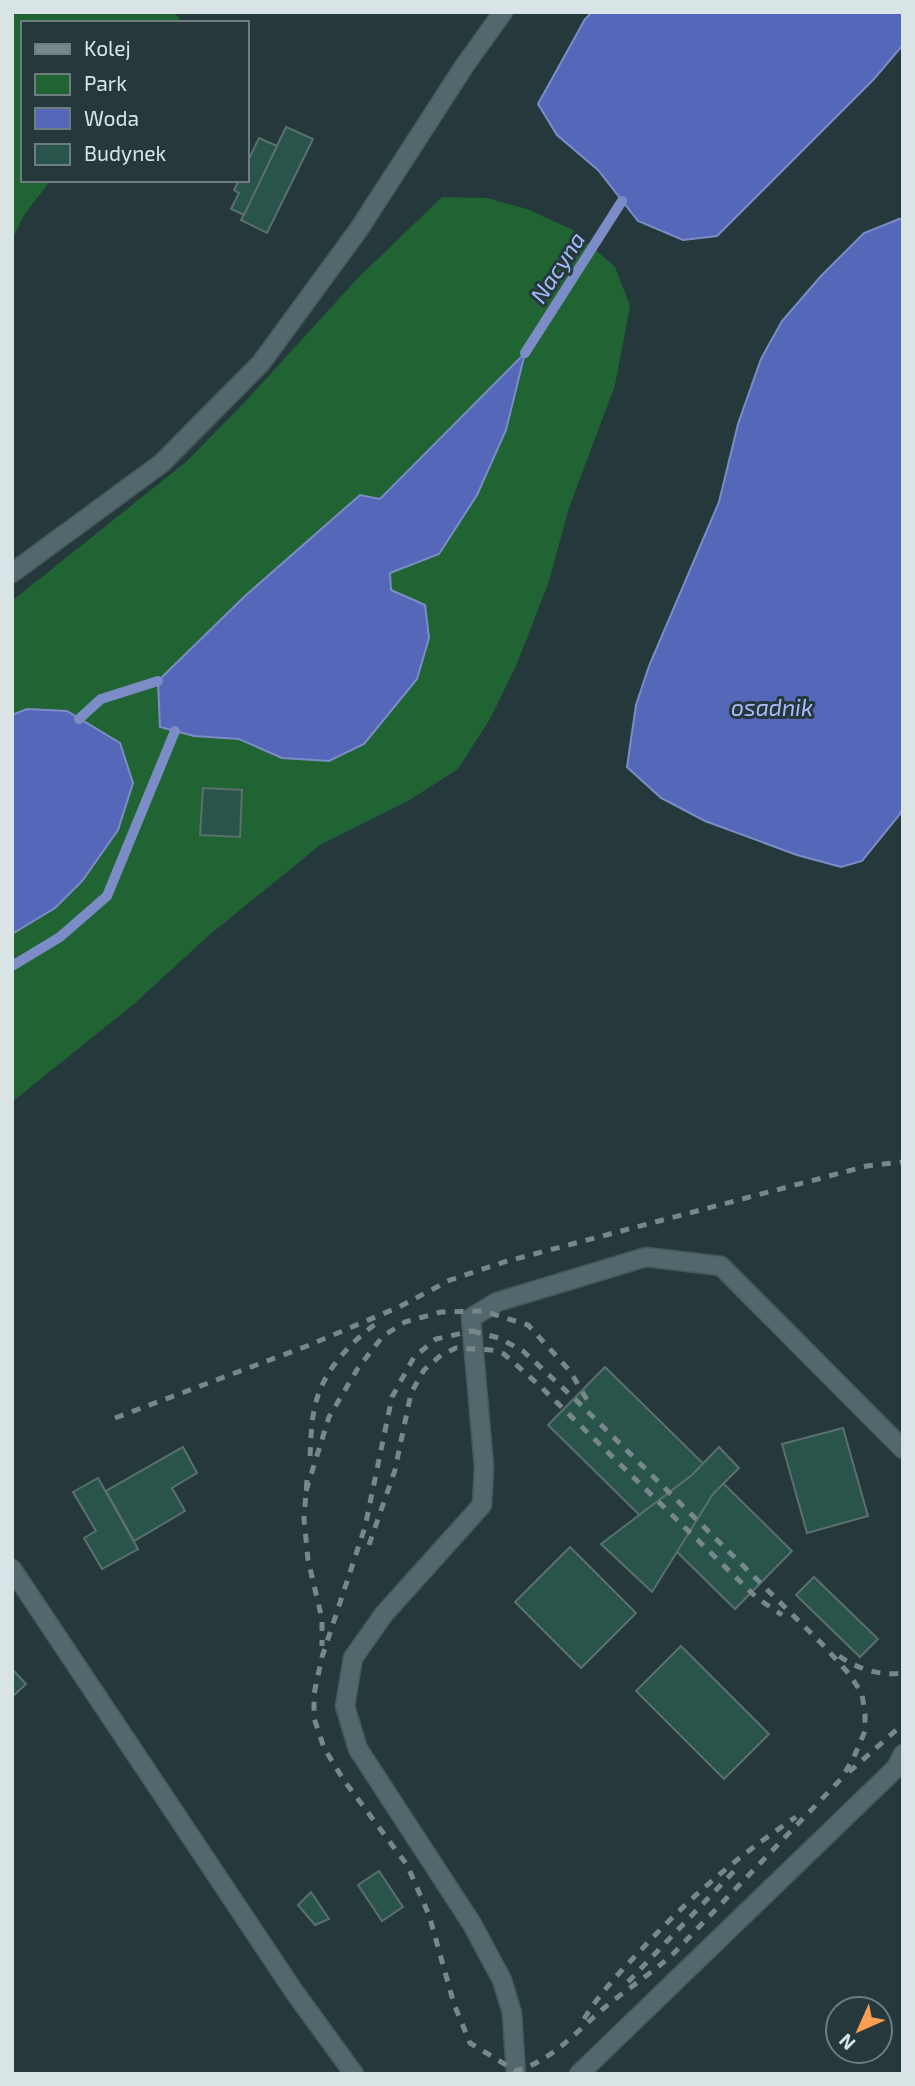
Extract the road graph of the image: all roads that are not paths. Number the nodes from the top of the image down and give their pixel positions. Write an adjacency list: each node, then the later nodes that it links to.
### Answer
1 (503, 12): 2 (lane)
2 (12, 573)
3 (903, 1449): 7 (lane)
4 (12, 1569): 6 (lane)
5 (903, 1754): 8 (lane)
6 (354, 2074)
7 (516, 2074)
8 (579, 2074)

